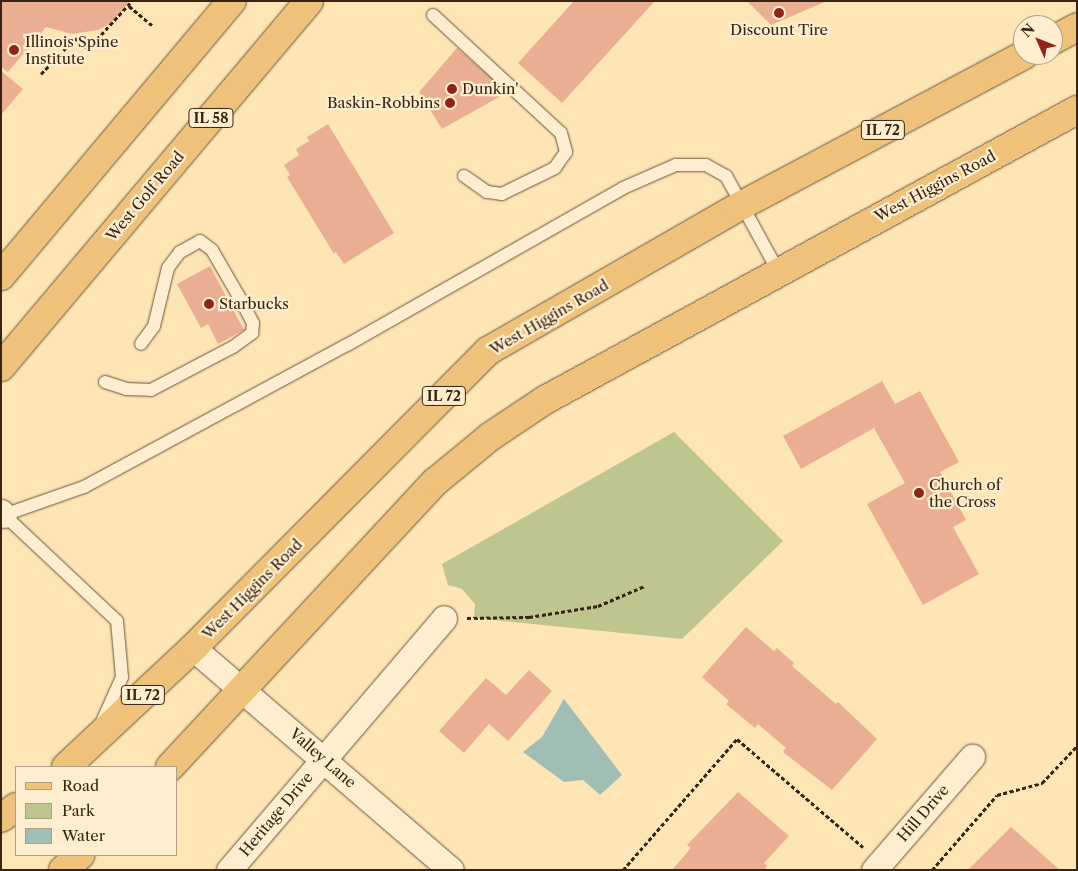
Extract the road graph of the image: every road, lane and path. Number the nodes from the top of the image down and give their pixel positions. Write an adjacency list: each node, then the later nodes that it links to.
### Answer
1 (132, 1): 4 (path)
2 (232, 1): 15 (main road)
3 (309, 1): 17 (main road, West Golf Road / IL 58)
4 (129, 6): 6 (path); 10 (path)
5 (433, 15): 12 (lane)
6 (153, 26)
7 (1077, 27): 8 (main road)
8 (1063, 35)
9 (1013, 61): 13 (main road, West Higgins Road / IL 72)
10 (41, 74)
11 (1077, 110): 14 (main road, West Higgins Road)
12 (464, 176)
13 (742, 205): 14 (lane); 19 (lane); 22 (main road, West Higgins Road / IL 72)
14 (778, 271): 23 (main road, West Higgins Road)
15 (1, 276)
16 (141, 344): 18 (lane)
17 (1, 367)
18 (106, 382)
19 (3, 513): 24 (lane)
20 (645, 586): 21 (path)
21 (444, 618): 27 (street, Heritage Drive)
22 (194, 648): 23 (street, Valley Lane); 24 (main road, West Higgins Road / IL 72)
23 (242, 689): 27 (street, Valley Lane); 29 (main road, West Higgins Road)
24 (93, 742): 28 (main road, West Higgins Road / IL 72)
25 (1077, 746): 38 (path)
26 (972, 757): 33 (street, Hill Drive)
27 (323, 758): 35 (street, Heritage Drive); 36 (street, Valley Lane)
28 (67, 766)
29 (171, 766)
30 (15, 808): 31 (main road)
31 (1, 818)
32 (79, 856): 34 (main road)
33 (877, 866): 37 (path)
34 (63, 870)
35 (229, 870)
36 (451, 870)
37 (623, 870)
38 (932, 870)

